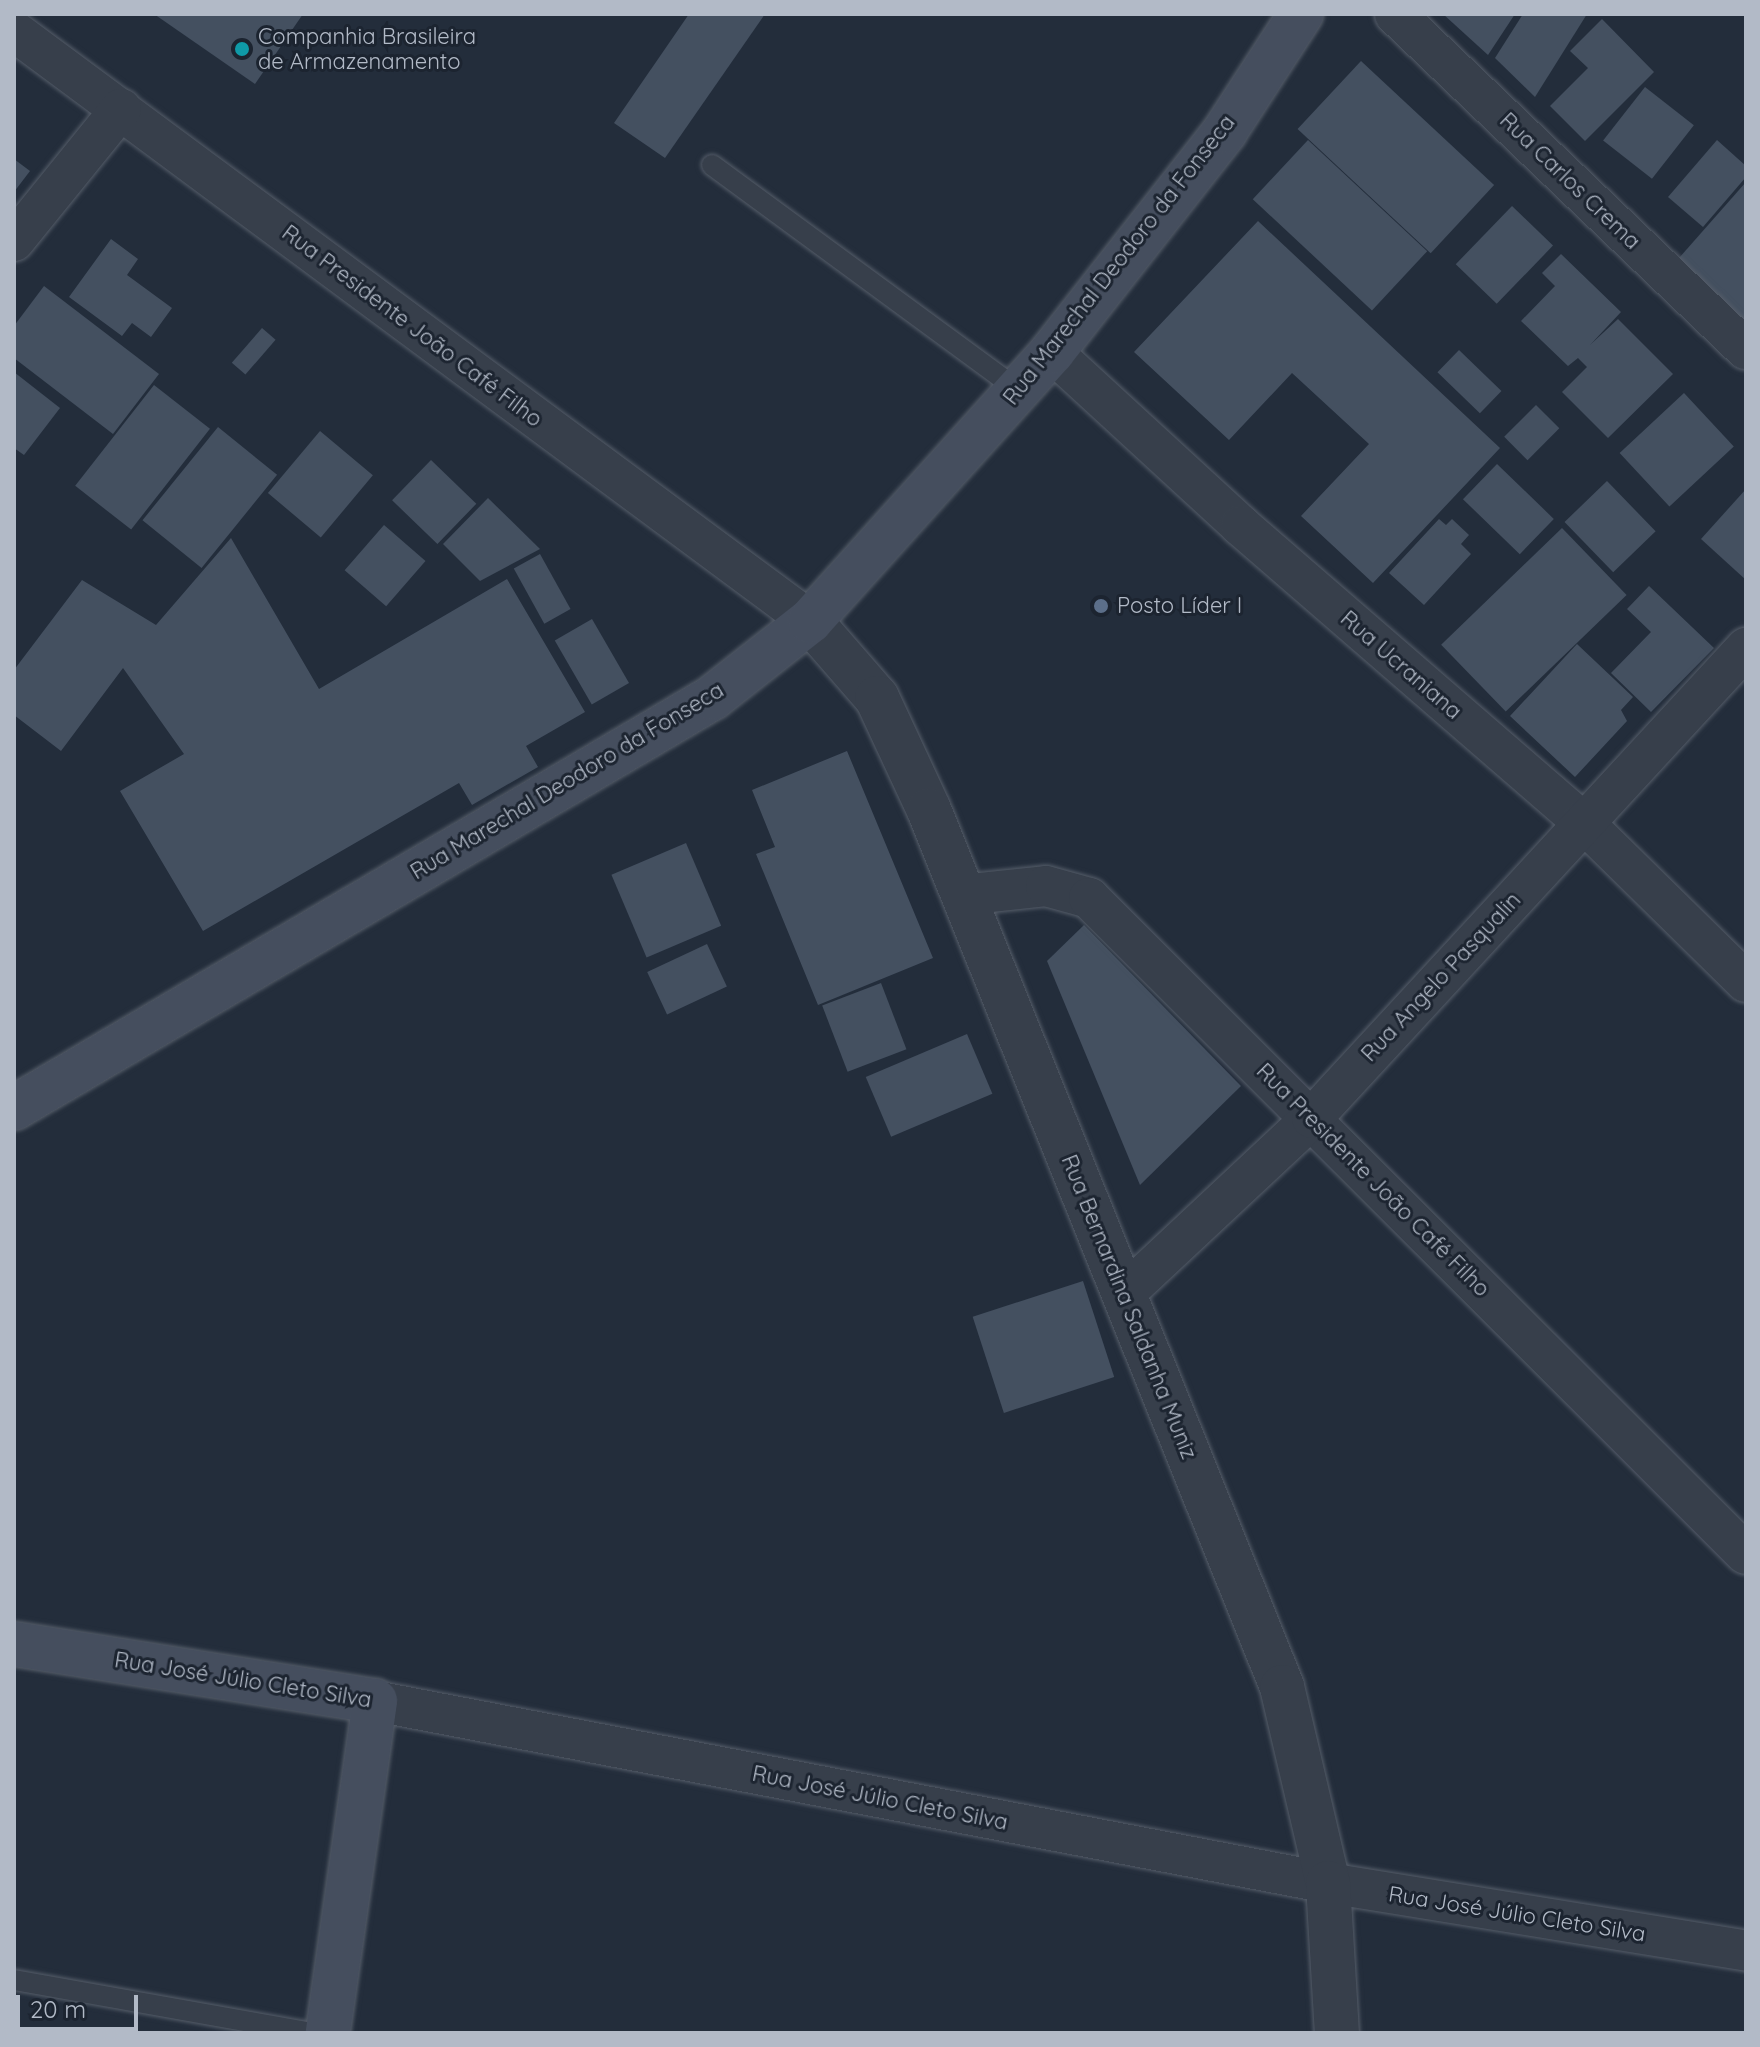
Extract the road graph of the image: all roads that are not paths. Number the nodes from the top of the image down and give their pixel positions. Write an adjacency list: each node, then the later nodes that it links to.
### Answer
1 (1301, 14): 8 (main road, Rua Marechal Deodoro da Fonseca)
2 (1395, 14): 7 (street, Rua Carlos Crema)
3 (14, 31): 4 (street, Rua Presidente João Café Filho)
4 (121, 109): 6 (street); 10 (street, Rua Presidente João Café Filho)
5 (712, 165): 9 (lane)
6 (14, 241)
7 (1746, 349)
8 (1052, 352): 9 (main road, Rua Marechal Deodoro da Fonseca); 12 (street, Rua Ucraniana)
9 (1018, 390): 10 (main road, Rua Marechal Deodoro da Fonseca)
10 (810, 621): 13 (street, Rua Bernardina Saldanha Muniz); 15 (main road, Rua Marechal Deodoro da Fonseca)
11 (1746, 648): 12 (street, Rua Angelo Pasqualin)
12 (1583, 822): 14 (street, Rua Ucraniana); 16 (street, Rua Angelo Pasqualin)
13 (962, 895): 16 (street, Rua Presidente João Café Filho); 17 (street, Rua Bernardina Saldanha Muniz)
14 (1746, 982)
15 (14, 1108)
16 (1312, 1118): 17 (street, Rua Angelo Pasqualin); 18 (street, Rua Presidente João Café Filho)
17 (1124, 1294): 21 (street, Rua Bernardina Saldanha Muniz)
18 (1746, 1554)
19 (14, 1644): 20 (main road, Rua José Júlio Cleto Silva)
20 (375, 1701): 21 (street, Rua José Júlio Cleto Silva); 25 (main road)
21 (1328, 1883): 22 (street, Rua José Júlio Cleto Silva); 26 (street, Rua Bernardina Saldanha Muniz)
22 (1746, 1951)
23 (14, 1980): 24 (lane)
24 (311, 2033)
25 (328, 2033)
26 (1337, 2033)

